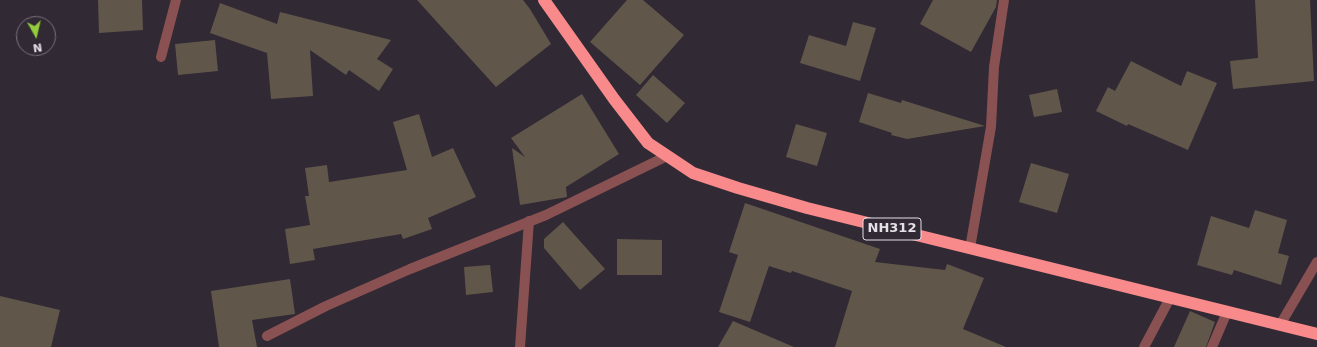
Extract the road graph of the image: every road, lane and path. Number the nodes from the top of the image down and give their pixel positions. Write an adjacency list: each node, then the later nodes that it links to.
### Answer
1 (176, 0): 4 (street)
2 (544, 0): 5 (highway, NH312)
3 (1004, 0): 7 (street)
4 (161, 57)
5 (667, 156): 6 (street); 7 (highway, NH312)
6 (529, 221): 13 (street); 14 (street)
7 (970, 248): 9 (highway, NH312)
8 (1317, 262): 11 (street)
9 (1170, 298): 10 (highway, NH312); 15 (street)
10 (1228, 312): 11 (highway, NH312); 16 (street)
11 (1280, 325): 12 (highway, NH312)
12 (1317, 334)
13 (267, 336)
14 (520, 347)
15 (1144, 347)
16 (1212, 347)

